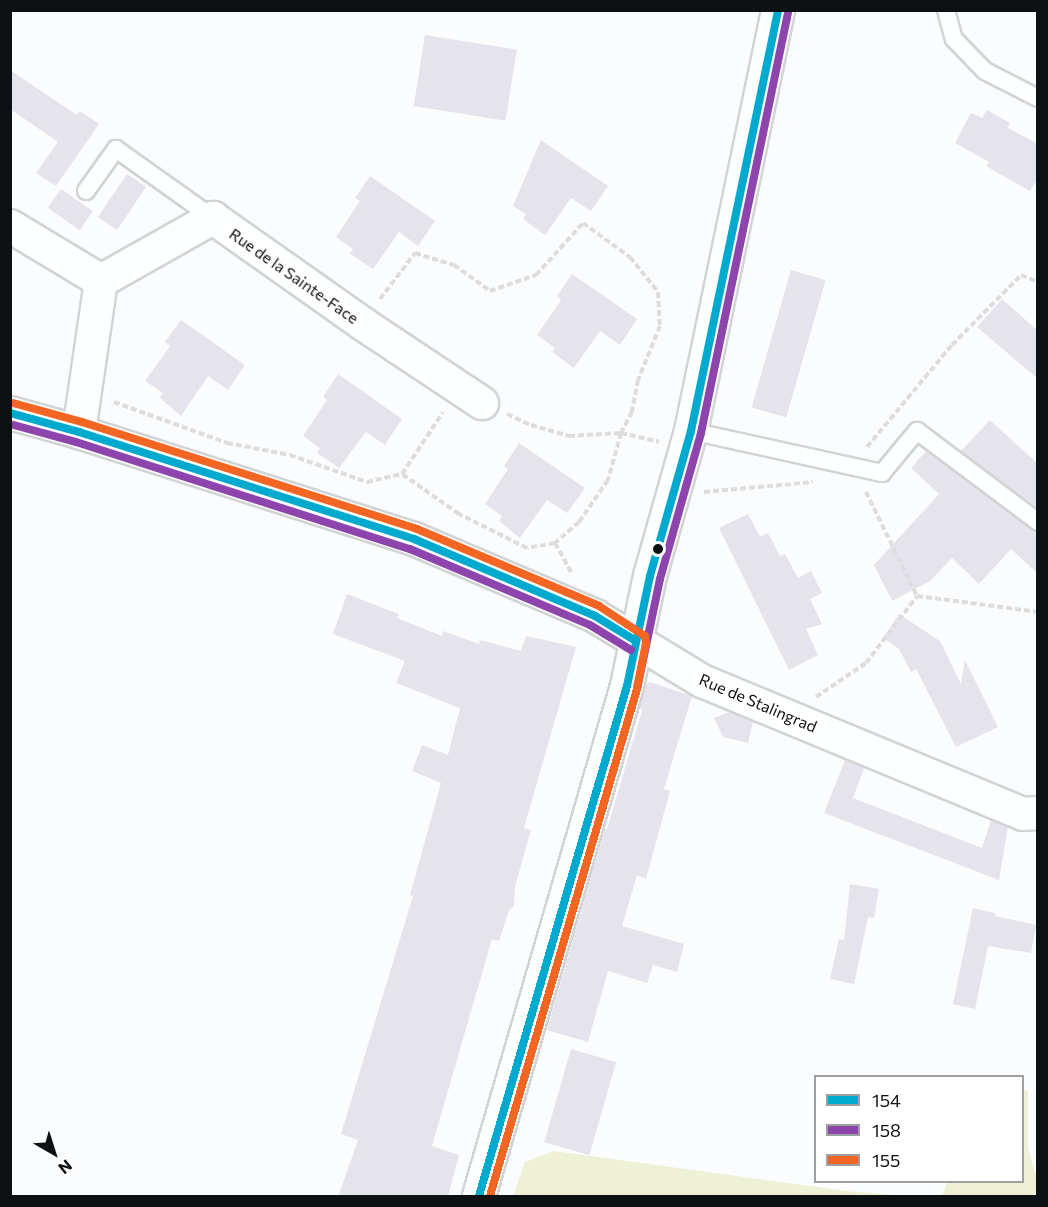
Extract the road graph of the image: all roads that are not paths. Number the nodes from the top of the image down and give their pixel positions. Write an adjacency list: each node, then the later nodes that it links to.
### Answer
1 (778, 10): 11 (street)
2 (946, 10): 3 (lane)
3 (1038, 98)
4 (86, 191): 5 (lane)
5 (213, 218): 7 (street, Rue de la Sainte-Face); 8 (street, Rue de la Sainte-Face)
6 (10, 226): 7 (street)
7 (101, 281): 10 (street)
8 (471, 395)
9 (10, 412): 10 (street, Rue de Stalingrad)
10 (79, 432): 13 (street, Rue de Stalingrad)
11 (689, 440): 12 (lane); 13 (street)
12 (1038, 522)
13 (636, 641): 14 (street, Rue de Stalingrad); 15 (street)
14 (1038, 813)
15 (479, 1197)

